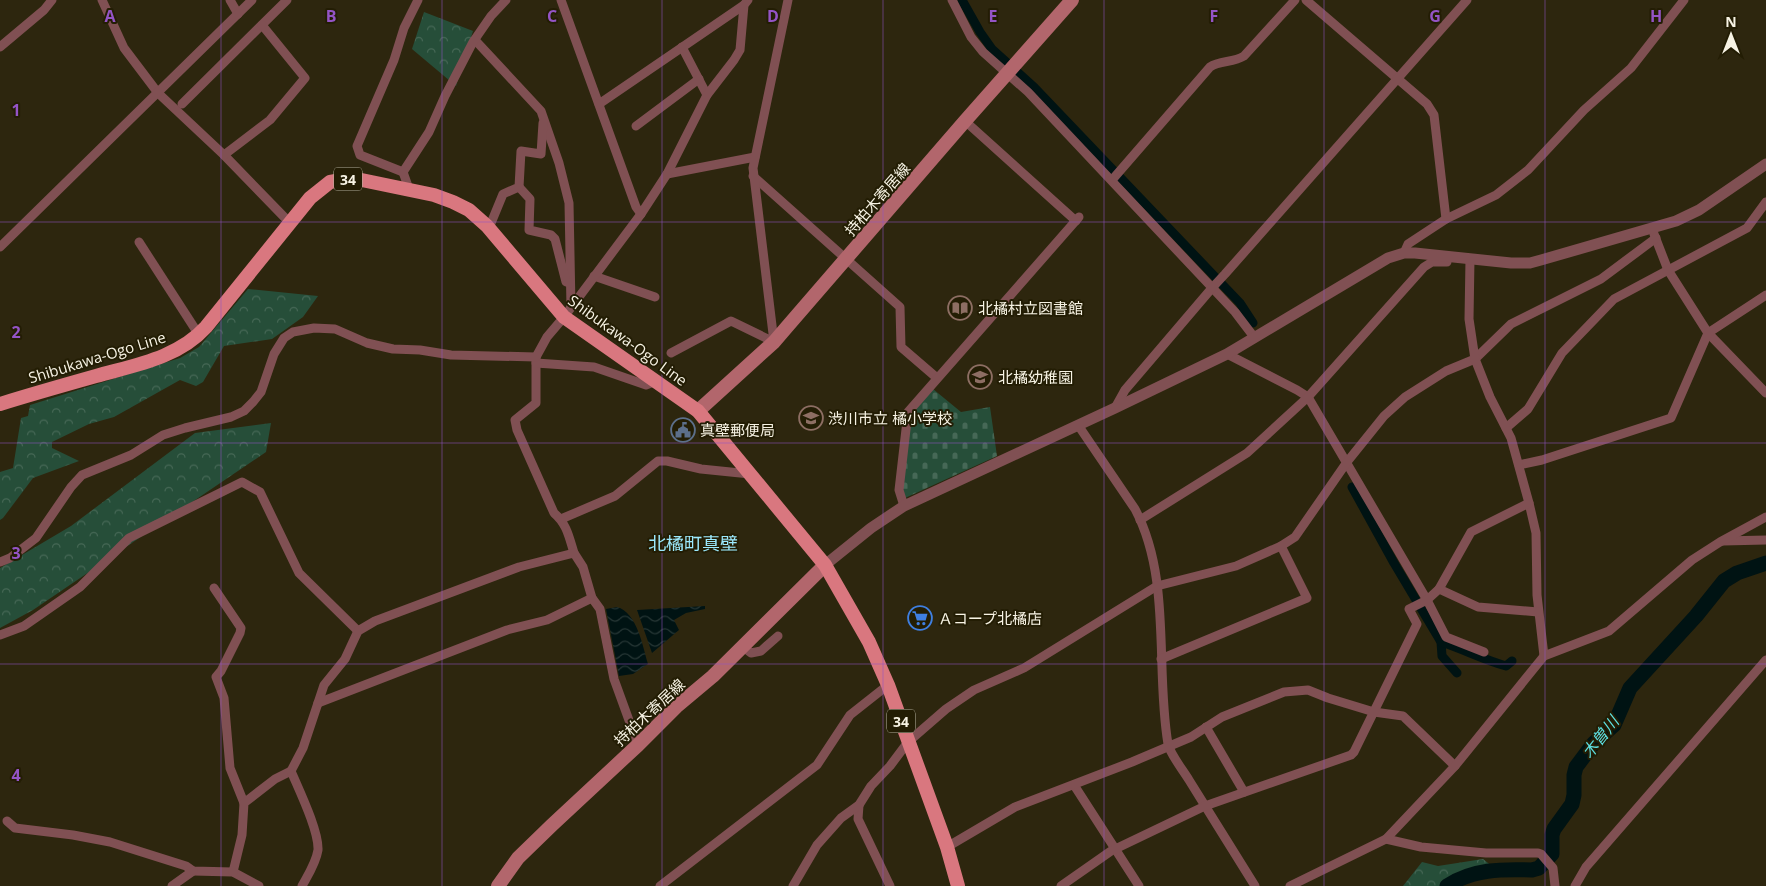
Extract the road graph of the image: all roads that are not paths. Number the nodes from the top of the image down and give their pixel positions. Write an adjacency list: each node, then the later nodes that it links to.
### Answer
1 (52, 0): 20 (street)
2 (102, 0): 25 (street)
3 (230, 0): 17 (street)
4 (252, 0): 17 (street)
5 (287, 0): 18 (street)
6 (418, 0): 35 (street)
7 (506, 0): 19 (street)
8 (561, 0): 28 (street)
9 (788, 0): 33 (street)
10 (952, 0): 22 (street)
11 (1072, 0): 22 (main road, 持柏木寄居線)
12 (1295, 0): 38 (street)
13 (1306, 0): 23 (street)
14 (1467, 0): 23 (street)
15 (1684, 0): 43 (street)
16 (746, 2): 21 (street); 26 (street)
17 (238, 14): 25 (street)
18 (262, 25): 27 (street); 32 (street)
19 (475, 40): 29 (street); 35 (street)
20 (0, 47)
21 (682, 47): 24 (street); 28 (street)
22 (1011, 68): 30 (main road, 持柏木寄居線); 38 (street)
23 (1398, 78): 43 (street); 55 (street)
24 (699, 79): 26 (street); 31 (street)
25 (158, 93): 32 (street); 48 (street)
26 (707, 95): 36 (street)
27 (182, 104)
28 (599, 104): 42 (street)
29 (543, 118): 39 (street); 54 (street)
30 (965, 121): 50 (main road, 持柏木寄居線); 67 (street)
31 (636, 126)
32 (224, 155): 44 (street)
33 (755, 157): 36 (street); 37 (street)
34 (1766, 164): 46 (street)
35 (403, 172): 40 (street)
36 (667, 174): 42 (street)
37 (753, 176): 50 (street); 62 (street)
38 (1113, 179): 55 (street)
39 (519, 187): 45 (street); 54 (street)
40 (409, 189): 44 (main road, Shibukawa-Ogo Line / 34); 45 (main road, Shibukawa-Ogo Line / 34)
41 (1766, 202): 52 (street)
42 (640, 214): 53 (street)
43 (1446, 218): 49 (street)
44 (289, 222): 60 (main road, Shibukawa-Ogo Line / 34)
45 (489, 228): 58 (main road, Shibukawa-Ogo Line / 34)
46 (1654, 234): 51 (street); 52 (street); 65 (street)
47 (139, 242): 60 (street)
48 (0, 246)
49 (1404, 253): 51 (street); 61 (street)
50 (846, 260): 62 (main road, 持柏木寄居線); 67 (street)
51 (1471, 262): 65 (street); 70 (street)
52 (1668, 270): 59 (street); 75 (street)
53 (594, 276): 57 (street); 58 (street)
54 (570, 283): 58 (street)
55 (1213, 287): 61 (street); 72 (street)
56 (1766, 295): 59 (street)
57 (655, 297)
58 (567, 312): 66 (street); 68 (main road, Shibukawa-Ogo Line / 34)
59 (1708, 332): 69 (street); 77 (street)
60 (199, 335): 71 (main road, Shibukawa-Ogo Line / 34)
61 (1254, 337): 64 (street)
62 (774, 342): 63 (street); 73 (main road, 持柏木寄居線)
63 (671, 353)
64 (1227, 354): 70 (street); 72 (street)
65 (1476, 359): 75 (street); 76 (street)
66 (536, 360): 68 (street); 82 (street); 88 (street)
67 (937, 378): 80 (street)
68 (656, 381): 73 (main road, Shibukawa-Ogo Line / 34)
69 (1766, 394)
70 (1308, 398): 76 (street); 83 (street)
71 (0, 404)
72 (1116, 408): 74 (street)
73 (698, 411): 78 (main road, Shibukawa-Ogo Line / 34)
74 (1078, 425): 80 (street); 83 (street)
75 (1506, 428): 77 (street)
76 (1347, 462): 86 (street); 94 (street)
77 (1519, 465): 79 (street)
78 (750, 474): 82 (street); 89 (main road, Shibukawa-Ogo Line / 34)
79 (1529, 503): 92 (street); 95 (street)
80 (904, 506): 89 (street)
81 (1766, 517): 85 (street)
82 (561, 519): 87 (street)
83 (1140, 520): 90 (street)
84 (1766, 540): 85 (street)
85 (1720, 542): 101 (street)
86 (1281, 546): 90 (street); 102 (street)
87 (574, 553): 93 (street); 96 (street)
88 (0, 562)
89 (825, 565): 99 (main road, 持柏木寄居線); 104 (main road, Shibukawa-Ogo Line / 34)
90 (1157, 586): 102 (street); 108 (street)
91 (214, 588): 115 (street)
92 (1439, 589): 94 (street); 95 (street)
93 (592, 598): 105 (street); 109 (street)
94 (1425, 601): 100 (street); 106 (street)
95 (1538, 612): 101 (street)
96 (358, 632): 97 (street); 105 (street)
97 (0, 635)
98 (778, 636): 99 (street)
99 (742, 646): 109 (main road, 持柏木寄居線)
100 (1484, 652)
101 (1544, 656): 111 (street)
102 (1161, 660): 110 (street)
103 (1766, 660): 137 (street)
104 (888, 685): 108 (main road, Shibukawa-Ogo Line / 34); 129 (street)
105 (318, 703): 112 (street)
106 (1374, 712): 107 (street); 111 (street); 114 (street)
107 (1206, 727): 110 (street); 114 (street)
108 (908, 742): 116 (street); 120 (main road, Shibukawa-Ogo Line / 34)
109 (638, 745): 128 (main road, 持柏木寄居線)
110 (1168, 746): 113 (street); 117 (street)
111 (1455, 766): 119 (street)
112 (292, 771): 115 (street); 127 (street)
113 (1074, 785): 120 (street); 121 (street)
114 (1244, 792): 117 (street)
115 (244, 803): 123 (street)
116 (859, 805): 130 (street); 131 (street)
117 (1205, 806): 121 (street); 135 (street)
118 (7, 821): 122 (street)
119 (1386, 839): 124 (street); 136 (street)
120 (947, 847): 132 (main road, Shibukawa-Ogo Line / 34)
121 (1115, 849): 133 (street); 134 (street)
122 (193, 871): 123 (street); 125 (street)
123 (232, 872): 126 (street)
124 (1294, 885)
125 (172, 886)
126 (259, 886)
127 (302, 886)
128 (498, 886)
129 (660, 886)
130 (793, 886)
131 (890, 886)
132 (958, 886)
133 (1061, 886)
134 (1139, 886)
135 (1255, 886)
136 (1555, 886)
137 (1575, 886)

